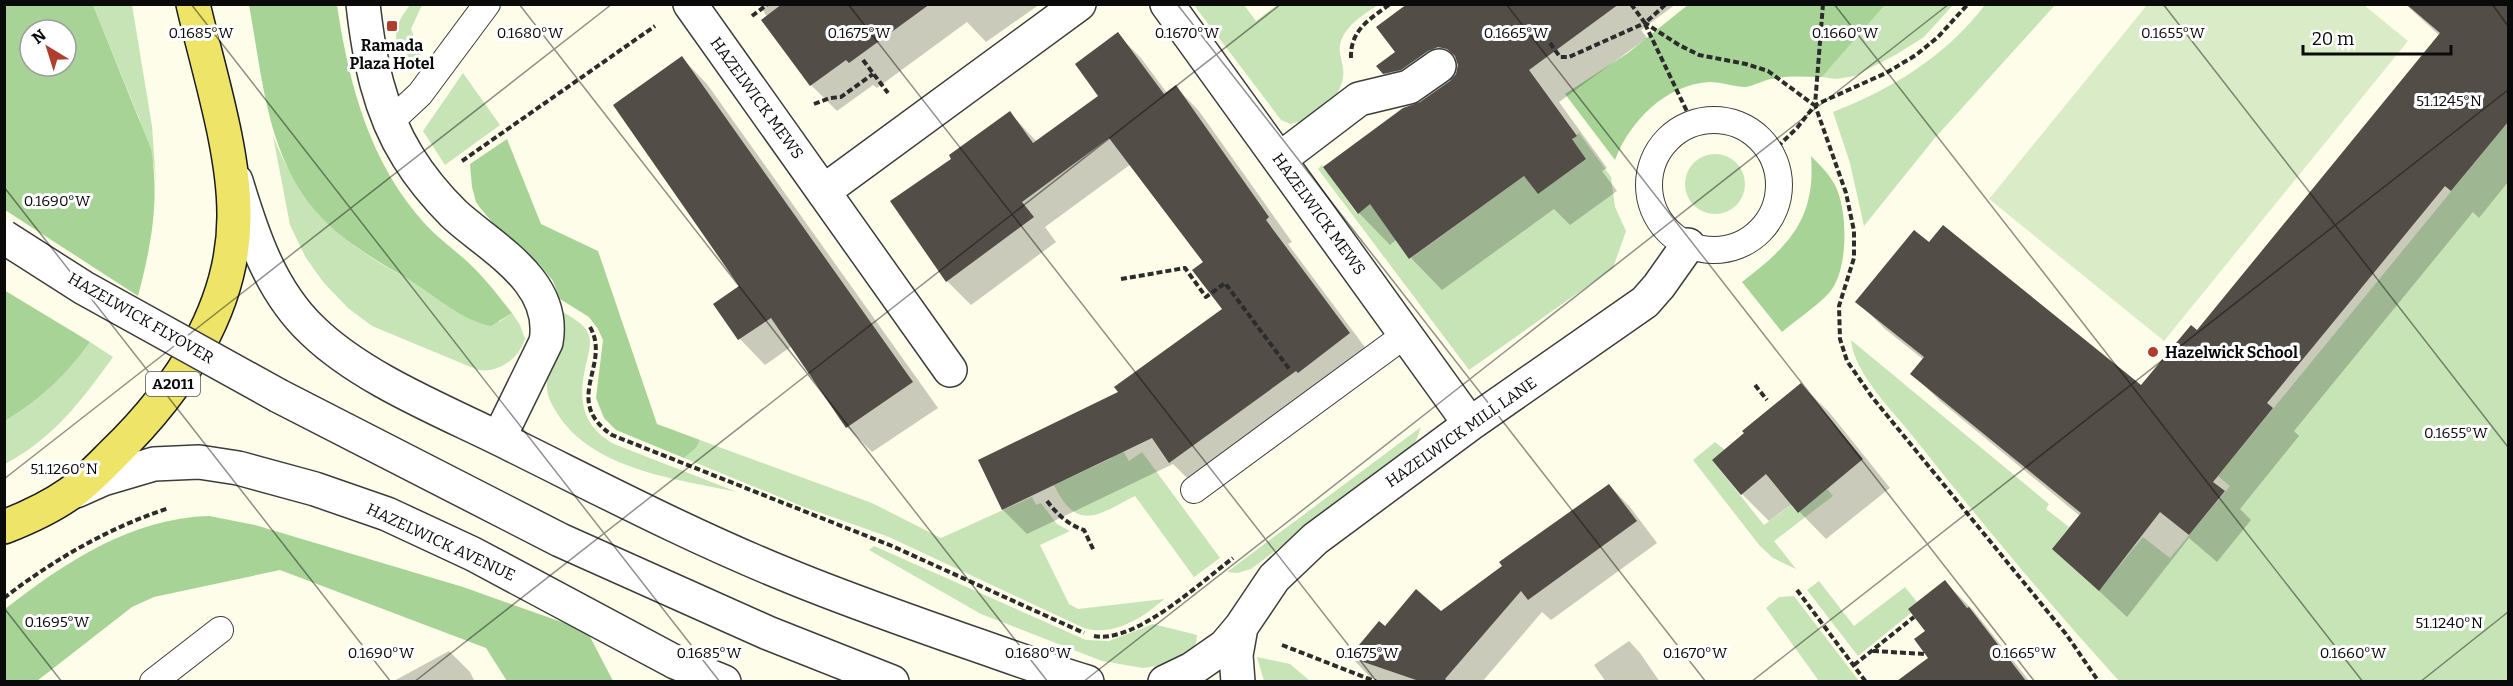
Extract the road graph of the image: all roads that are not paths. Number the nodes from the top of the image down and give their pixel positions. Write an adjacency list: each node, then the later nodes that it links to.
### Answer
1 (193, 4): 9 (main road, HAZELWICK AVENUE / A2011)
2 (487, 4): 8 (lane)
3 (690, 4): 11 (street, HAZELWICK MEWS)
4 (1079, 4): 11 (street)
5 (1167, 4): 10 (street, HAZELWICK MEWS)
6 (367, 11): 8 (street)
7 (1439, 66): 10 (street)
8 (390, 122): 17 (street)
9 (228, 153): 17 (street, HAZELWICK AVENUE); 19 (main road, HAZELWICK AVENUE / A2011)
10 (1280, 159): 14 (street, HAZELWICK MEWS)
11 (824, 191): 15 (street, HAZELWICK MEWS)
12 (4, 237): 27 (street, HAZELWICK FLYOVER, bridge)
13 (1688, 245): 13 (lane); 16 (street, HAZELWICK MILL LANE)
14 (1405, 334): 16 (street, HAZELWICK MEWS); 18 (lane)
15 (950, 369)
16 (1470, 424): 22 (street, HAZELWICK MILL LANE)
17 (499, 438): 28 (street, HAZELWICK AVENUE)
18 (1194, 490)
19 (64, 497): 20 (main road, HAZELWICK AVENUE / A2011); 21 (main road); 24 (street, HAZELWICK AVENUE)
20 (4, 527)
21 (4, 545)
22 (1241, 627): 29 (street, HAZELWICK MILL LANE); 30 (street, HAZELWICK MILL LANE)
23 (220, 630): 25 (lane)
24 (677, 672): 26 (street, HAZELWICK AVENUE)
25 (153, 681)
26 (724, 681)
27 (892, 681)
28 (1087, 681)
29 (1165, 681)
30 (1238, 681)

